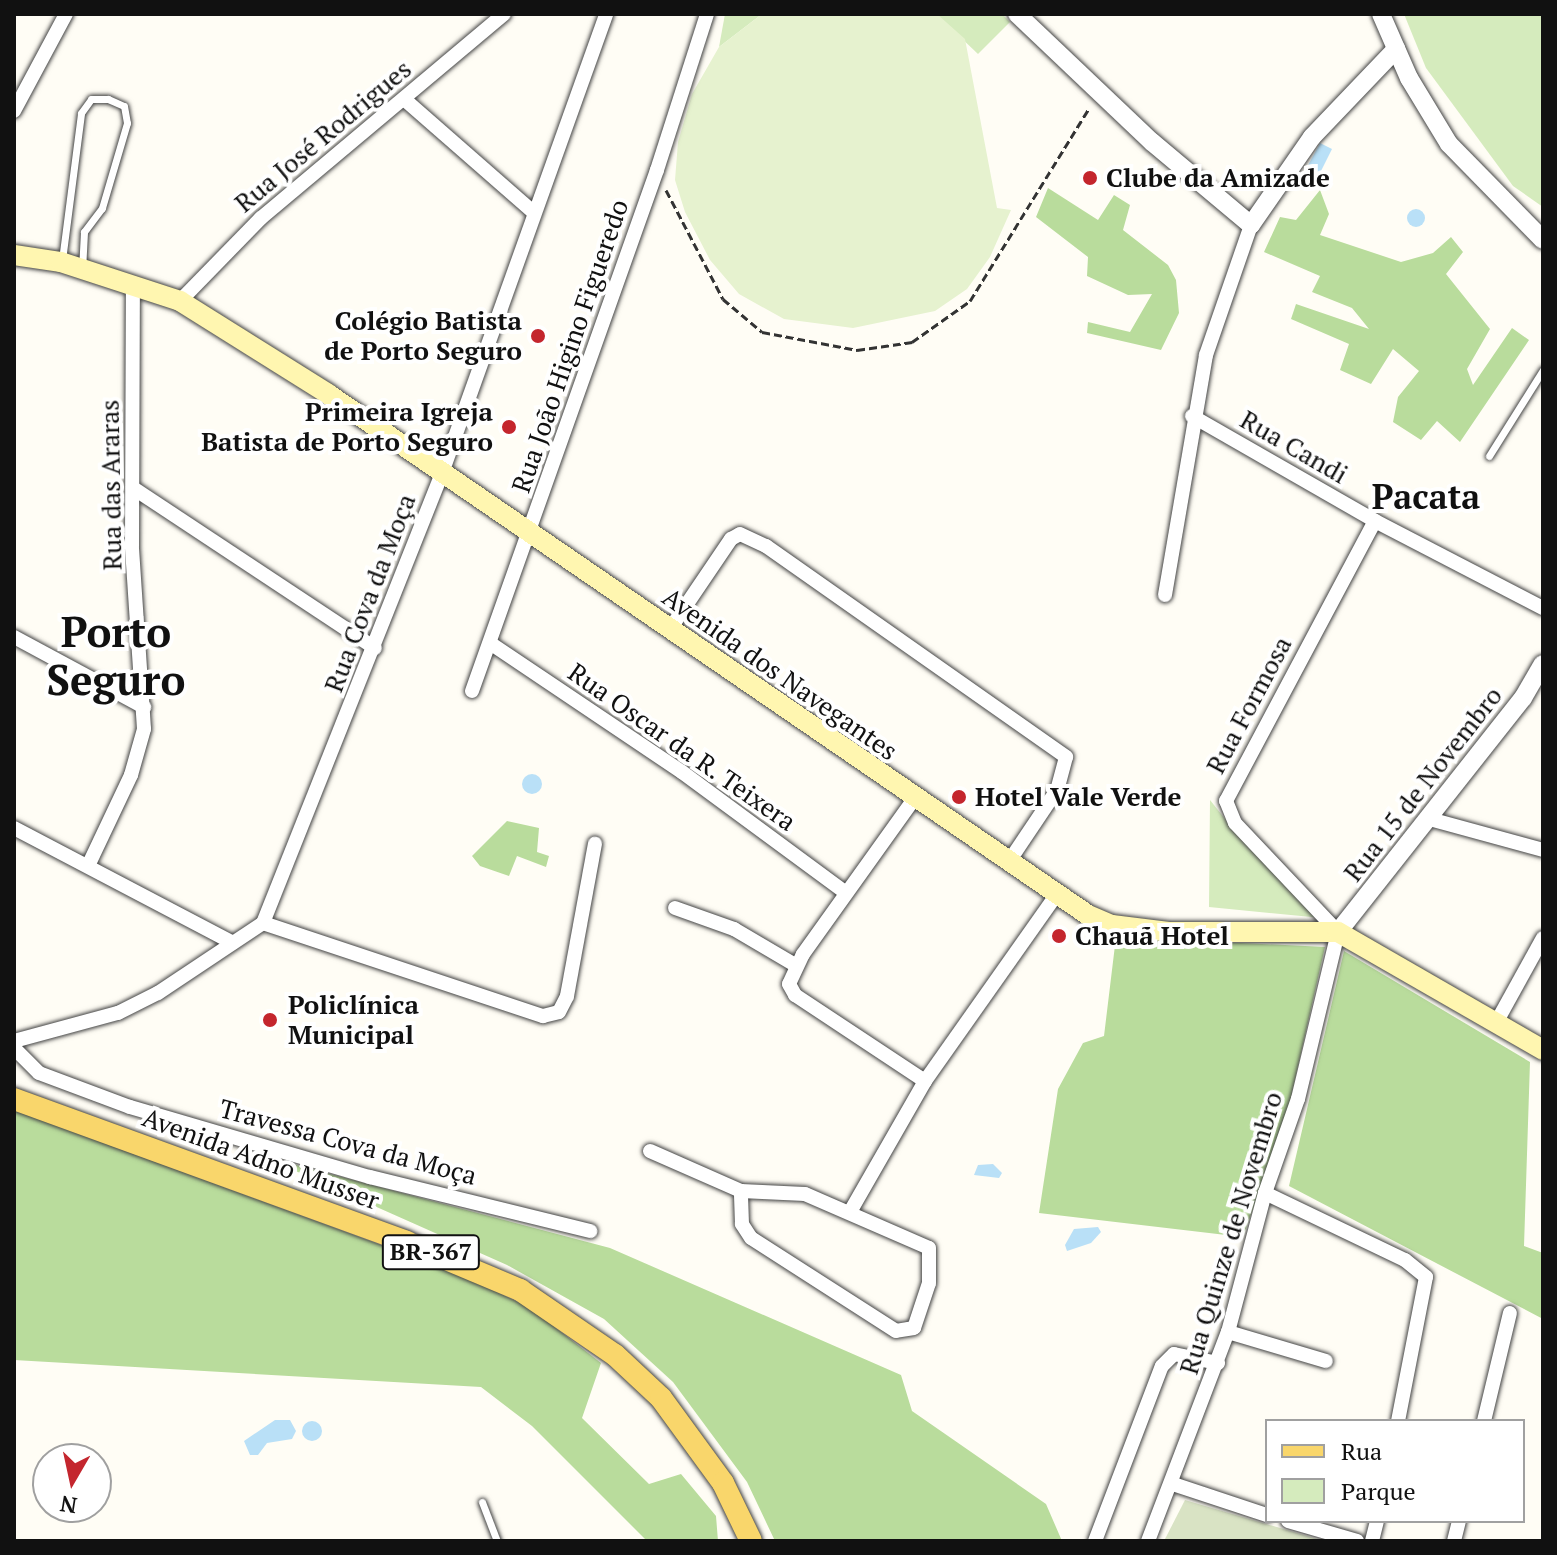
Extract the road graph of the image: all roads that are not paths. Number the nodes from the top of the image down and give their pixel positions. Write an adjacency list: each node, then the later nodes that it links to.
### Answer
1 (66, 14): 9 (street)
2 (504, 14): 8 (street, Rua José Rodrigues)
3 (606, 14): 10 (street, Rua Cova da Moça)
4 (707, 14): 24 (street, Rua João Higino Figueredo)
5 (1017, 14): 11 (street)
6 (1381, 14): 7 (street)
7 (1396, 49): 11 (street); 12 (street)
8 (404, 99): 10 (street); 17 (street, Rua José Rodrigues)
9 (14, 111)
10 (532, 211): 21 (street, Rua Cova da Moça)
11 (1251, 225): 19 (street)
12 (1543, 240)
13 (14, 255): 14 (main road, Avenida dos Navegantes)
14 (61, 262): 15 (main road, Avenida dos Navegantes); 15 (lane)
15 (82, 269): 16 (main road, Avenida dos Navegantes)
16 (133, 284): 17 (main road, Avenida dos Navegantes); 22 (street, Rua das Araras)
17 (180, 301): 21 (main road, Avenida dos Navegantes)
18 (1543, 370): 20 (lane)
19 (1192, 416): 23 (street, Rua Candi); 25 (street)
20 (1489, 456)
21 (442, 473): 24 (main road, Avenida dos Navegantes); 30 (street, Rua Cova da Moça)
22 (133, 488): 30 (street); 33 (street, Rua das Araras)
23 (1375, 521): 26 (street, Rua Candi); 45 (street, Rua Formosa)
24 (529, 535): 27 (main road, Avenida dos Navegantes); 29 (street, Rua João Higino Figueredo)
25 (1165, 595)
26 (1543, 608)
27 (670, 629): 34 (main road, Avenida dos Navegantes); 39 (street)
28 (14, 637): 33 (street)
29 (490, 643): 32 (street, Rua João Higino Figueredo); 41 (street, Rua Oscar da R. Teixera)
30 (375, 648): 44 (street, Rua Cova da Moça)
31 (1543, 664): 35 (street, Rua 15 de Novembro)
32 (472, 691)
33 (144, 707): 40 (street, Rua das Araras)
34 (914, 799): 39 (main road, Avenida dos Navegantes); 41 (street)
35 (1430, 819): 38 (street); 45 (street, Rua 15 de Novembro)
36 (14, 828): 40 (street)
37 (595, 844): 44 (street)
38 (1543, 850)
39 (1008, 863): 42 (main road, Avenida dos Navegantes)
40 (88, 866): 47 (street)
41 (845, 892): 48 (street)
42 (1055, 897): 45 (main road, Avenida dos Navegantes); 53 (street)
43 (675, 908): 48 (street)
44 (263, 923): 47 (street)
45 (1338, 932): 49 (main road, Avenida dos Navegantes); 57 (street, Rua Quinze de Novembro)
46 (1543, 938): 49 (street)
47 (233, 943): 50 (street)
48 (795, 965): 53 (street)
49 (1496, 1023): 52 (main road, Avenida dos Navegantes)
50 (14, 1041)
51 (14, 1048): 59 (street, Travessa Cova da Moça)
52 (1543, 1050)
53 (925, 1081): 58 (street)
54 (14, 1099): 71 (main road, Avenida Adno Musser / BR-367)
55 (650, 1151): 56 (street)
56 (741, 1191): 58 (street); 58 (street)
57 (1265, 1193): 61 (street, Rua Quinze de Novembro); 64 (street)
58 (850, 1212)
59 (590, 1231)
60 (1510, 1313): 65 (street)
61 (1228, 1332): 62 (street); 63 (street, Rua Quinze de Novembro)
62 (1326, 1361)
63 (1218, 1363): 66 (street, Rua Quinze de Novembro); 72 (street)
64 (1398, 1419)
65 (1484, 1419)
66 (1173, 1484): 68 (street); 73 (street, Rua Quinze de Novembro)
67 (482, 1502): 70 (lane)
68 (1265, 1514)
69 (1295, 1523): 74 (street)
70 (497, 1541)
71 (751, 1541)
72 (1095, 1541)
73 (1148, 1541)
74 (1357, 1541)

